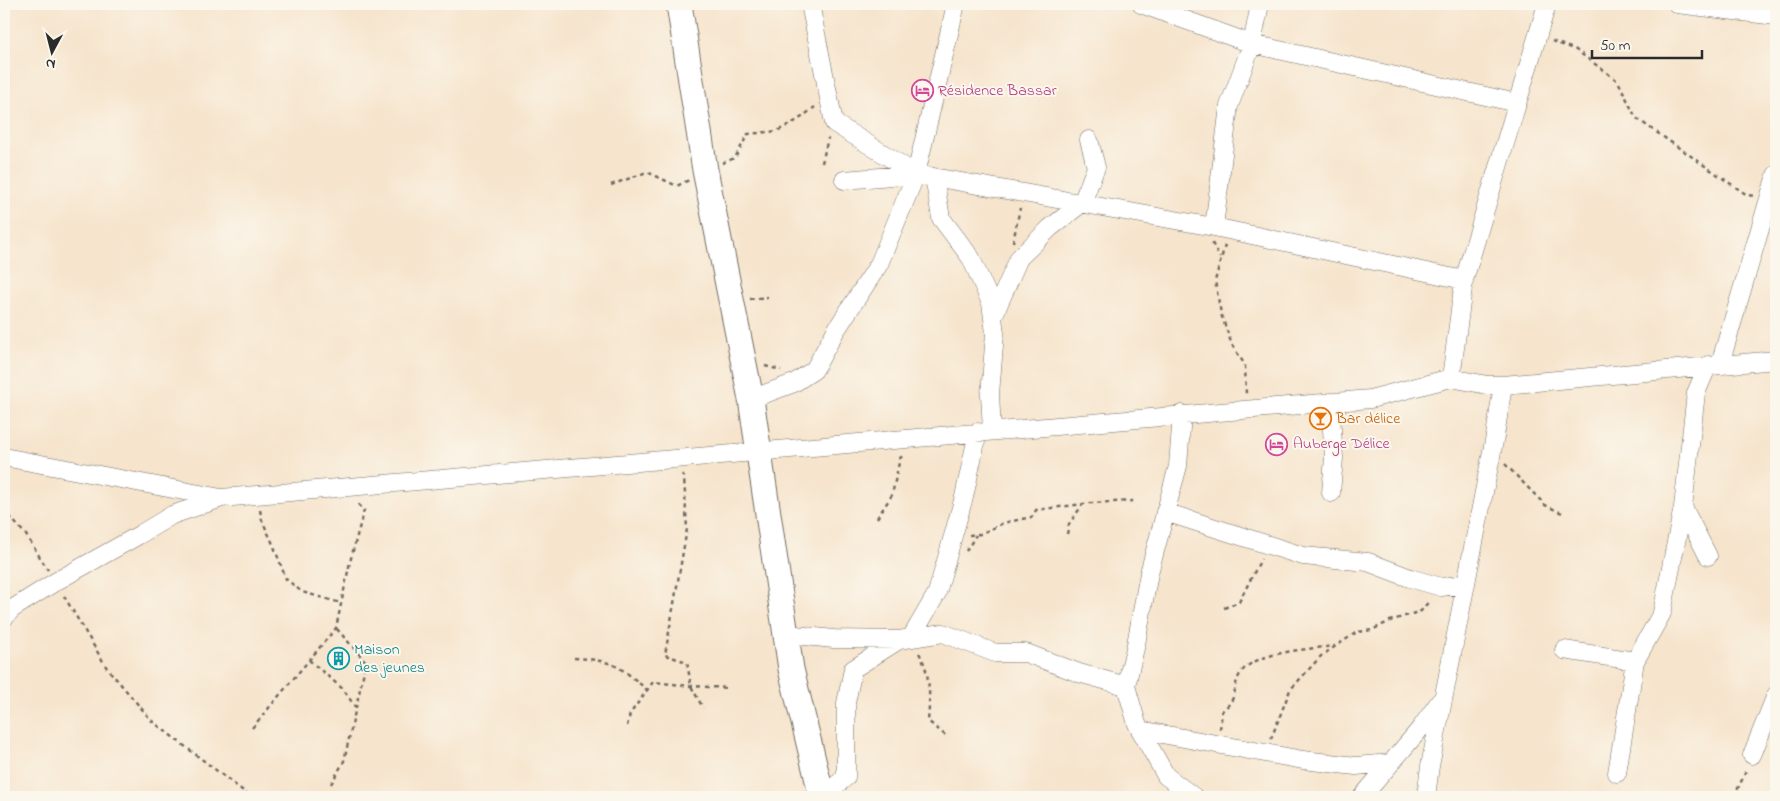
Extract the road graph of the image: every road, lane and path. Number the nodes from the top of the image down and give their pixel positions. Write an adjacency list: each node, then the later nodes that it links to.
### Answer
1 (679, 4): 28 (street)
2 (810, 4): 12 (street)
3 (956, 4): 15 (street)
4 (1141, 4): 10 (street)
5 (1260, 4): 10 (street)
6 (1547, 4): 9 (street)
7 (1677, 4): 8 (street)
8 (1776, 16)
9 (1537, 36): 11 (street); 20 (path)
10 (1252, 44): 11 (street); 22 (street)
11 (1517, 103): 25 (street)
12 (834, 123): 14 (path); 15 (street)
13 (1089, 140): 21 (street)
14 (822, 163)
15 (916, 174): 17 (street); 18 (street); 31 (street)
16 (1776, 175): 20 (street)
17 (934, 177): 19 (street); 26 (street)
18 (844, 180)
19 (1023, 192): 21 (street); 24 (path)
20 (1770, 198): 29 (street)
21 (1082, 203): 22 (street); 24 (street)
22 (1214, 227): 23 (street)
23 (1244, 234): 25 (street); 35 (path)
24 (1015, 268): 26 (street)
25 (1464, 280): 30 (street)
26 (993, 317): 37 (street)
27 (1776, 360): 29 (street)
28 (744, 361): 31 (path); 33 (street)
29 (1714, 365): 32 (street); 49 (street)
30 (1451, 378): 32 (street); 34 (street)
31 (794, 383): 33 (street)
32 (1503, 385): 39 (street)
33 (751, 399): 38 (street)
34 (1330, 402): 35 (street); 44 (street)
35 (1247, 409): 36 (street)
36 (1182, 414): 37 (street); 51 (street)
37 (985, 431): 38 (street); 55 (street)
38 (759, 450): 43 (street); 65 (street)
39 (1492, 451): 52 (path); 59 (street)
40 (906, 454): 53 (path)
41 (4, 457): 46 (street)
42 (684, 477): 72 (path)
43 (343, 487): 45 (street); 61 (path)
44 (1332, 493)
45 (258, 495): 46 (street); 61 (path)
46 (221, 498): 58 (street)
47 (1134, 501): 48 (path)
48 (1083, 504): 54 (path); 55 (path)
49 (1682, 507): 57 (street); 71 (street)
50 (4, 510): 58 (path)
51 (1166, 512): 56 (street); 73 (street)
52 (1562, 513)
53 (877, 518)
54 (1067, 534)
55 (953, 537): 66 (street)
56 (1269, 544): 60 (street); 62 (path)
57 (1708, 556)
58 (56, 582): 63 (street); 90 (path)
59 (1466, 584): 60 (street); 76 (street)
60 (1441, 587): 67 (path)
61 (341, 604): 64 (path)
62 (1224, 608)
63 (4, 618)
64 (336, 628): 70 (path); 78 (path)
65 (786, 634): 66 (street); 91 (street)
66 (906, 639): 73 (street); 83 (path); 91 (street)
67 (1336, 646): 84 (path); 85 (path)
68 (1564, 650): 71 (street)
69 (574, 658): 75 (path)
70 (309, 660): 78 (path); 81 (path)
71 (1635, 661): 88 (street)
72 (690, 686): 74 (path); 75 (path); 79 (path)
73 (1126, 686): 82 (street)
74 (729, 688)
75 (647, 690): 80 (path)
76 (1444, 695): 87 (street); 94 (street)
77 (1776, 695): 86 (street)
78 (355, 707): 89 (path)
79 (703, 708)
80 (627, 726)
81 (252, 728)
82 (1140, 730): 84 (street); 92 (street)
83 (944, 736)
84 (1205, 743): 85 (street)
85 (1265, 754): 87 (street)
86 (1752, 755): 95 (path)
87 (1391, 763): 93 (street)
88 (1617, 773)
89 (331, 784)
90 (251, 797)
91 (822, 797)
92 (1194, 797)
93 (1362, 797)
94 (1426, 797)
95 (1734, 797)

